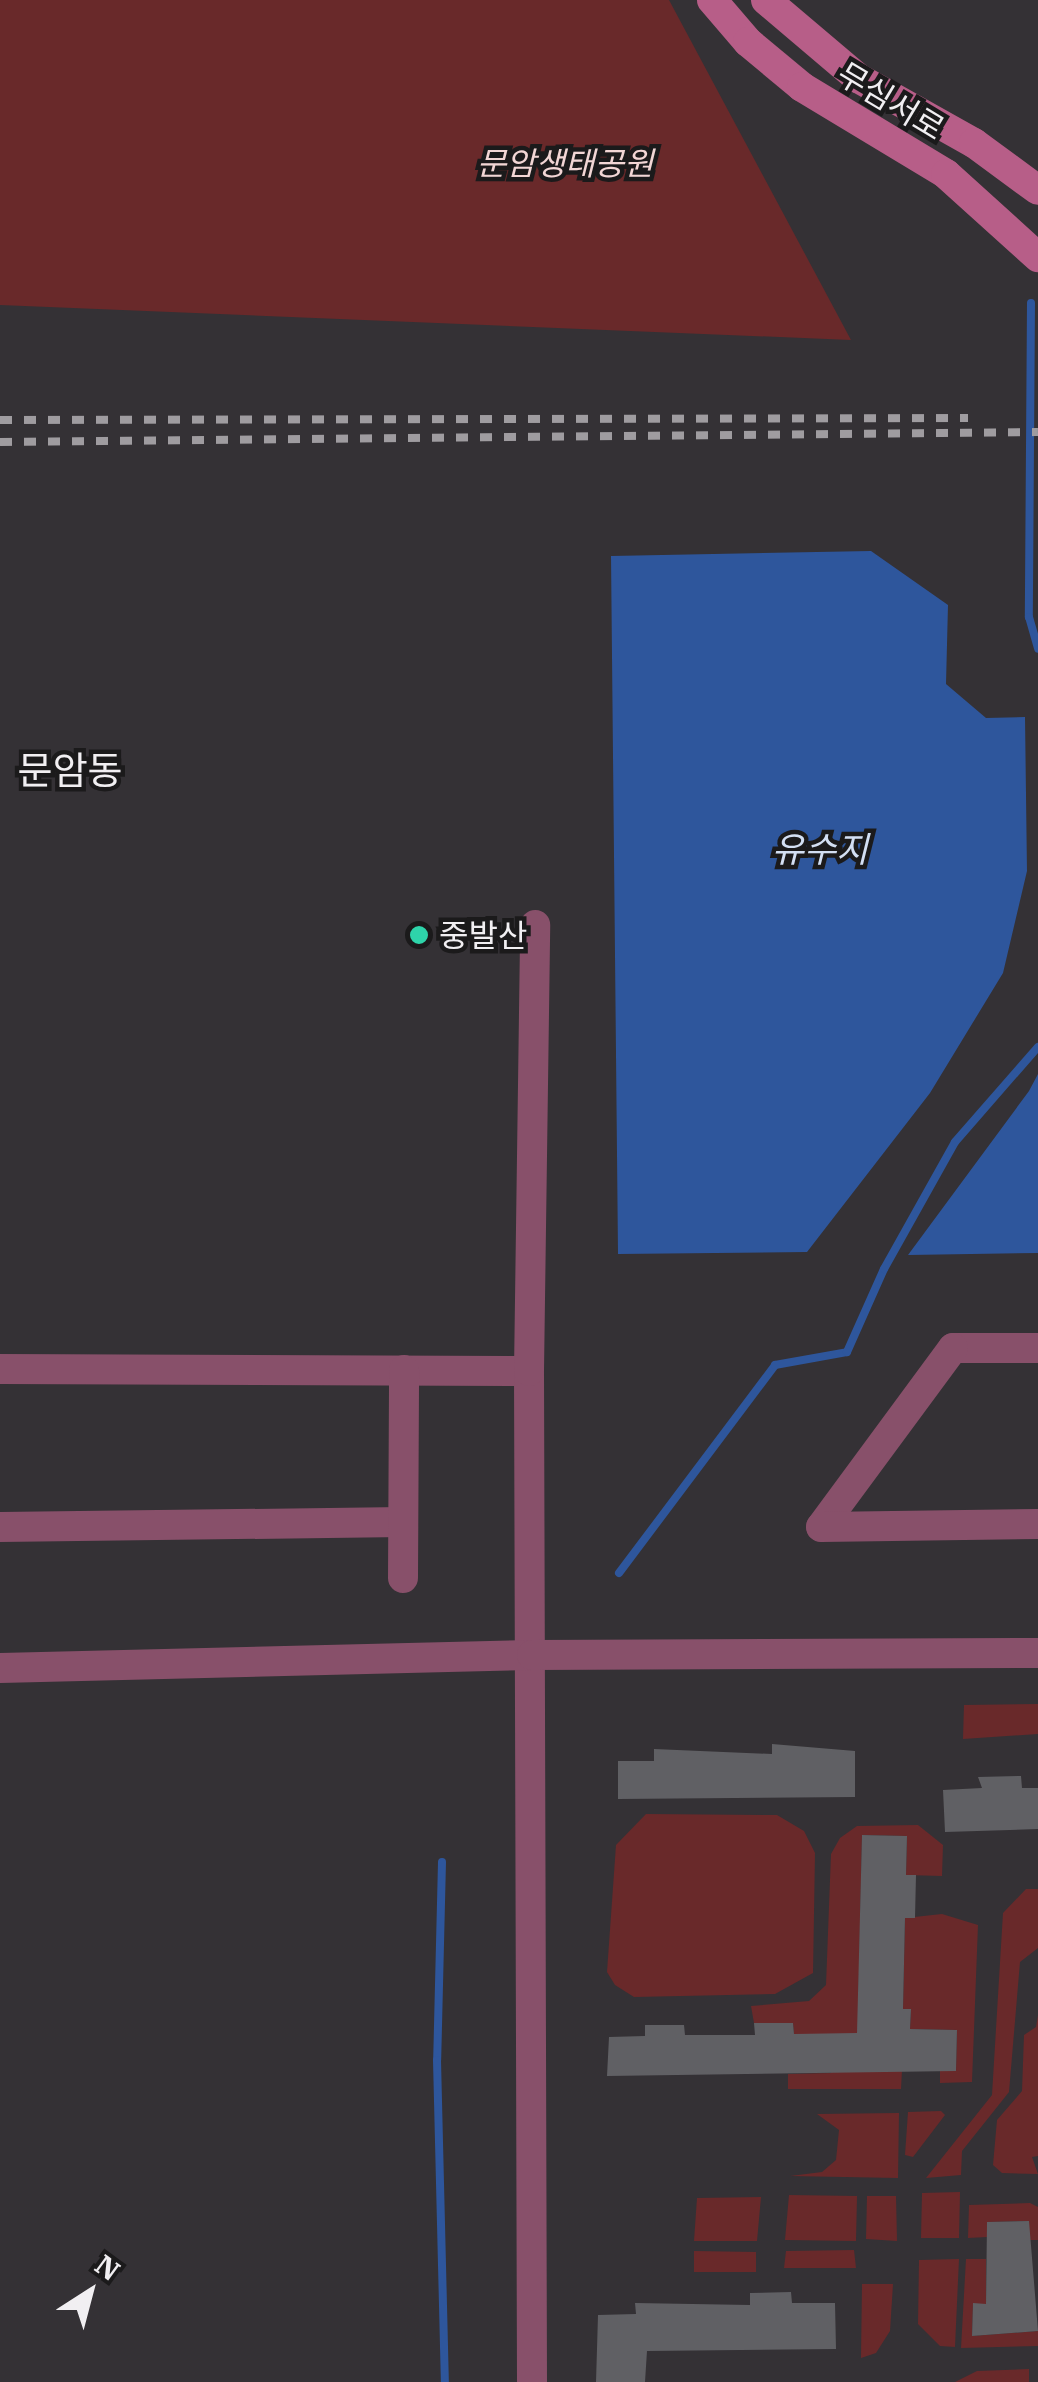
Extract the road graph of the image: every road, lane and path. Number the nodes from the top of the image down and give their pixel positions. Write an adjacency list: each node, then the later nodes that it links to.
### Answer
1 (712, 0): 4 (street, 무심서로)
2 (766, 0): 3 (street, 무심서로)
3 (1038, 190)
4 (1038, 257)
5 (534, 925): 9 (street)
6 (1038, 1348): 11 (street)
7 (0, 1369): 8 (street)
8 (404, 1370): 9 (street); 10 (street)
9 (529, 1371): 14 (street)
10 (403, 1522): 12 (street); 13 (street)
11 (1038, 1524)
12 (0, 1527)
13 (402, 1578)
14 (532, 1654): 15 (street); 16 (street); 17 (street)
15 (1038, 1654)
16 (0, 1668)
17 (532, 2382)

